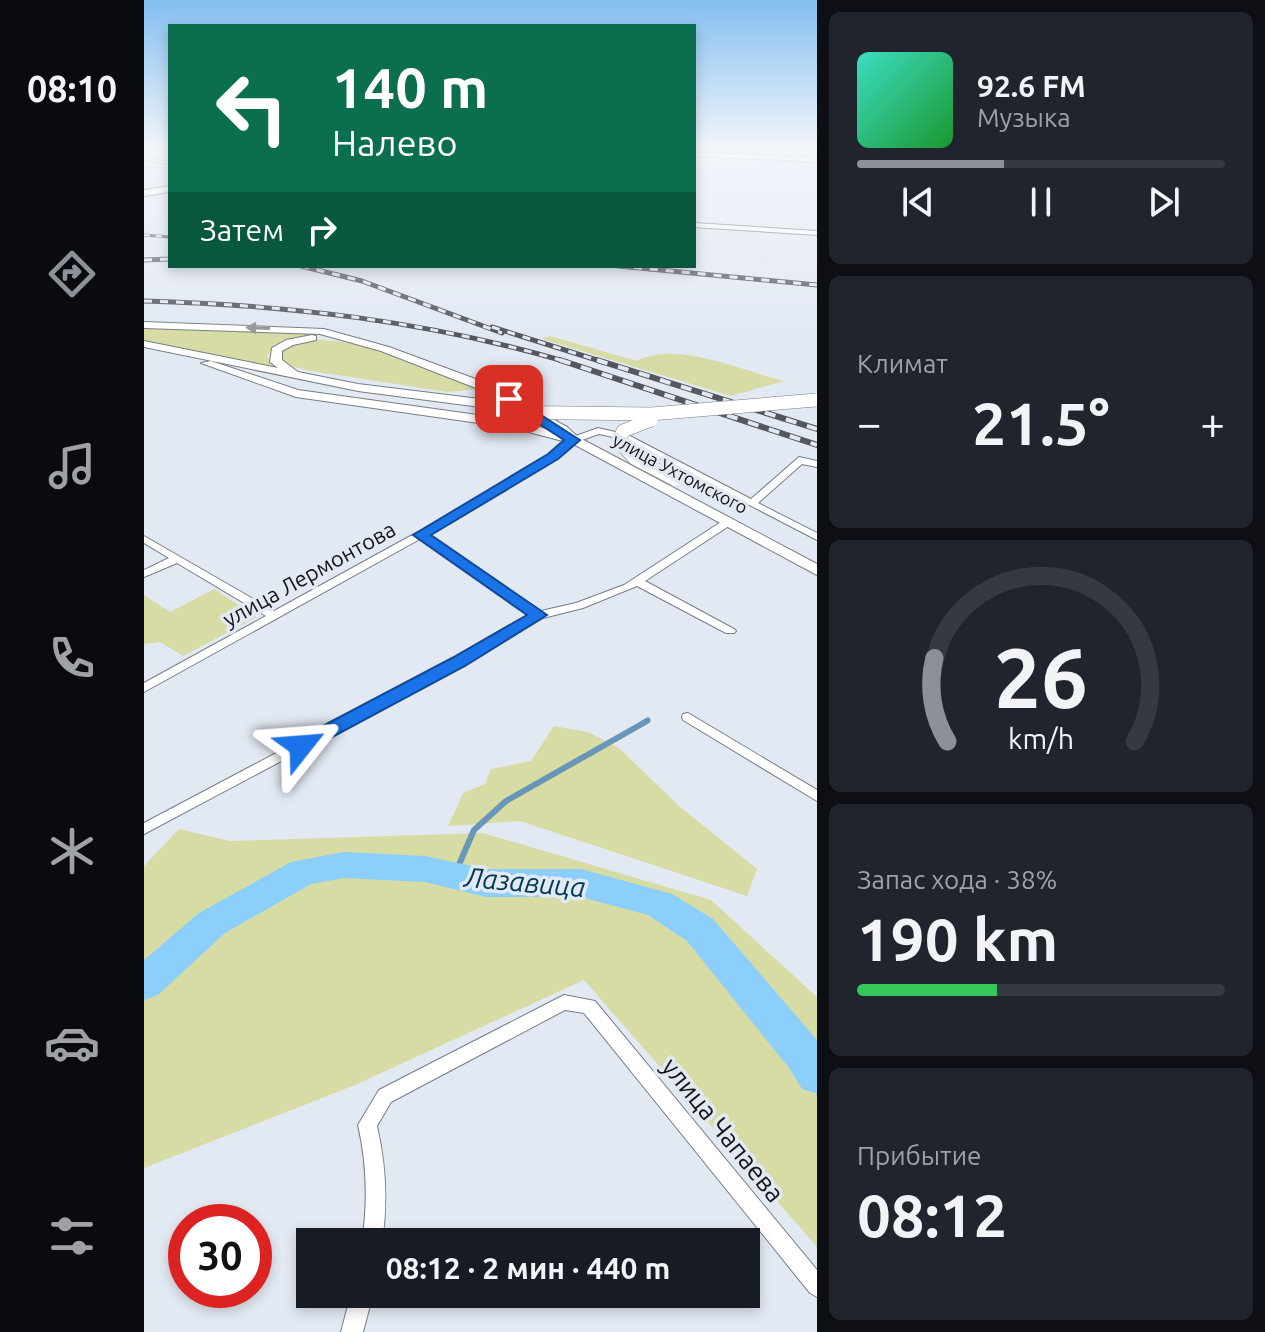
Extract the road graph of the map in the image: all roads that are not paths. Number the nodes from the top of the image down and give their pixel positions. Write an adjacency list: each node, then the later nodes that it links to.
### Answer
1 (696, 225): 2 (street)
2 (817, 233)
3 (144, 325): 4 (main road, one-way to 3)
4 (363, 341): 7 (main road); 12 (main road, улица Ухтомского)
5 (144, 346): 6 (main road); 7 (main road)
6 (207, 363): 10 (main road); 12 (main road)
7 (314, 379): 10 (main road)
8 (817, 390): 10 (main road)
9 (817, 400): 11 (main road, bridge)
10 (487, 408): 11 (main road, bridge)
11 (675, 413): 19 (main road, bridge)
12 (573, 440): 14 (street); 15 (main road, улица Ухтомского); 16 (street, улица Лермонтова)
13 (817, 464): 14 (street)
14 (752, 503): 17 (street)
15 (728, 522): 21 (main road, улица Ухтомского); 23 (street)
16 (420, 535): 24 (street); 25 (street, улица Лермонтова)
17 (817, 537)
18 (144, 539): 20 (street)
19 (817, 558)
20 (176, 559): 22 (street); 25 (street)
21 (817, 570)
22 (145, 574)
23 (637, 581): 24 (street); 26 (street)
24 (539, 615): 30 (street)
25 (274, 616): 27 (street, улица Лермонтова)
26 (730, 631)
27 (144, 688)
28 (688, 717): 29 (street)
29 (817, 796)
30 (144, 829)
31 (375, 1228): 32 (street, улица Чапаева)
32 (817, 1286)
33 (358, 1308): 34 (street)
34 (352, 1332)

